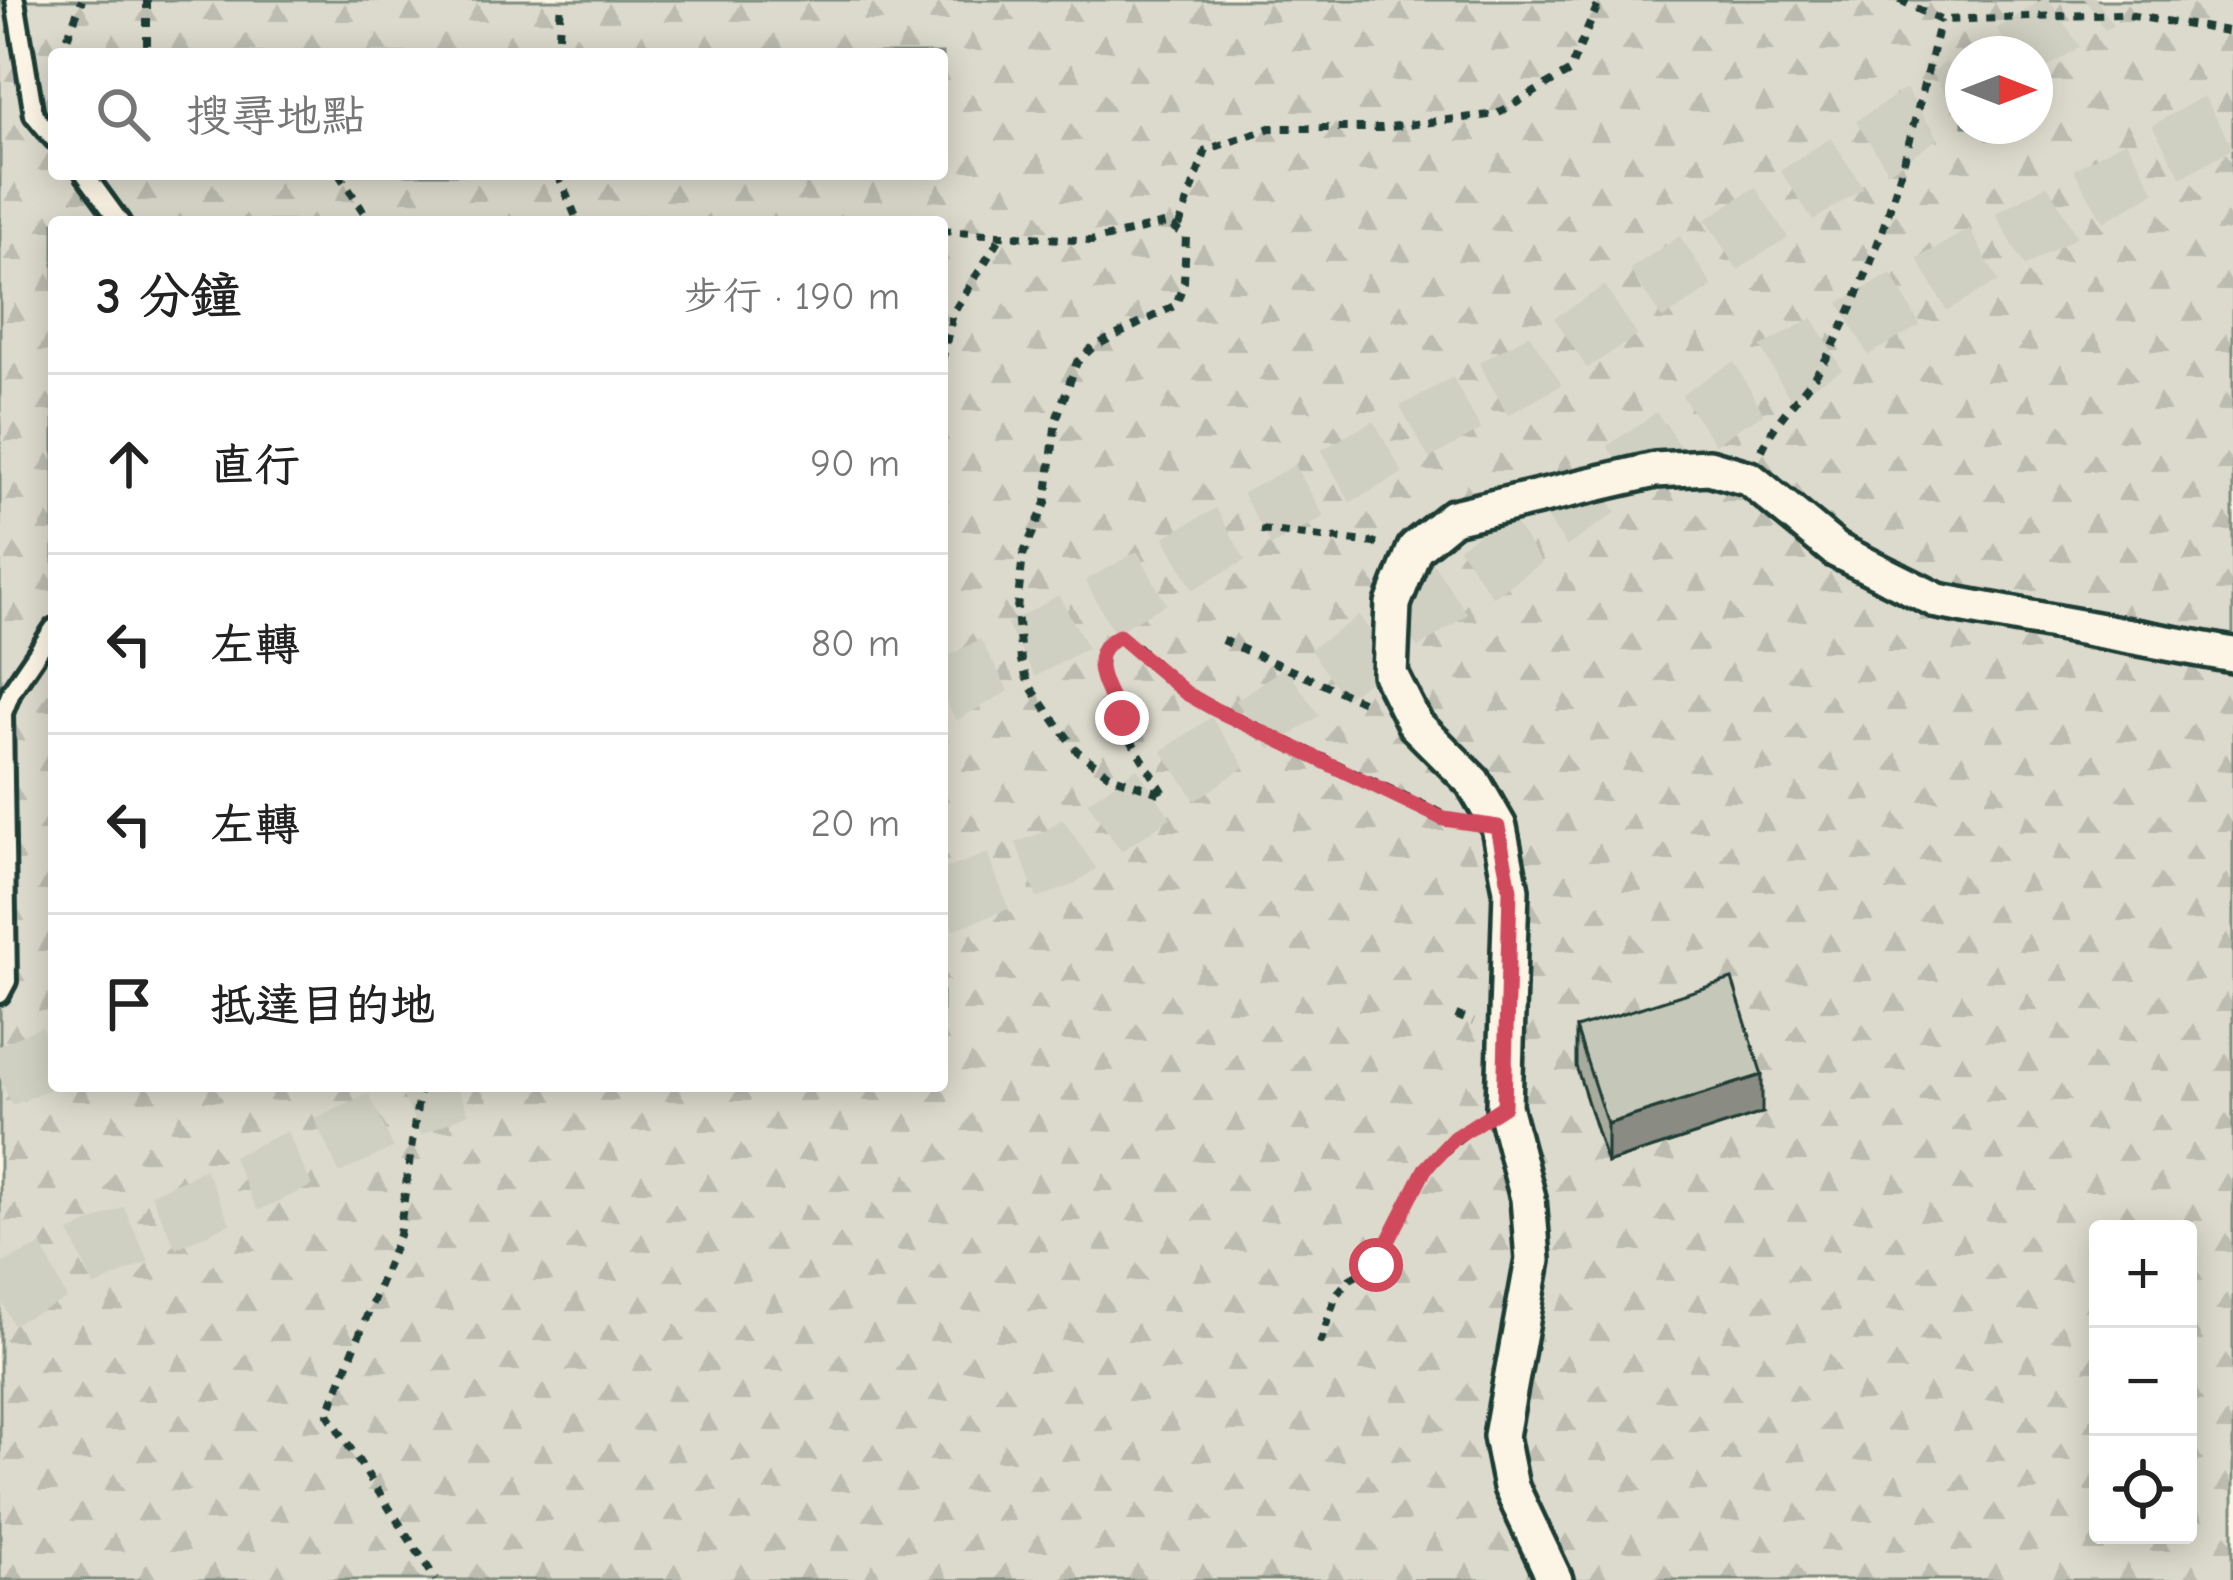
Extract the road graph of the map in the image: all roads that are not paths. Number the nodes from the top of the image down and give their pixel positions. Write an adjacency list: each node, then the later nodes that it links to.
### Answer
1 (16, 0): 2 (lane)
2 (48, 132)
3 (89, 180): 4 (lane)
4 (116, 216)
5 (48, 637): 7 (lane)
6 (2233, 655): 8 (street)
7 (0, 994)
8 (1555, 1580)

